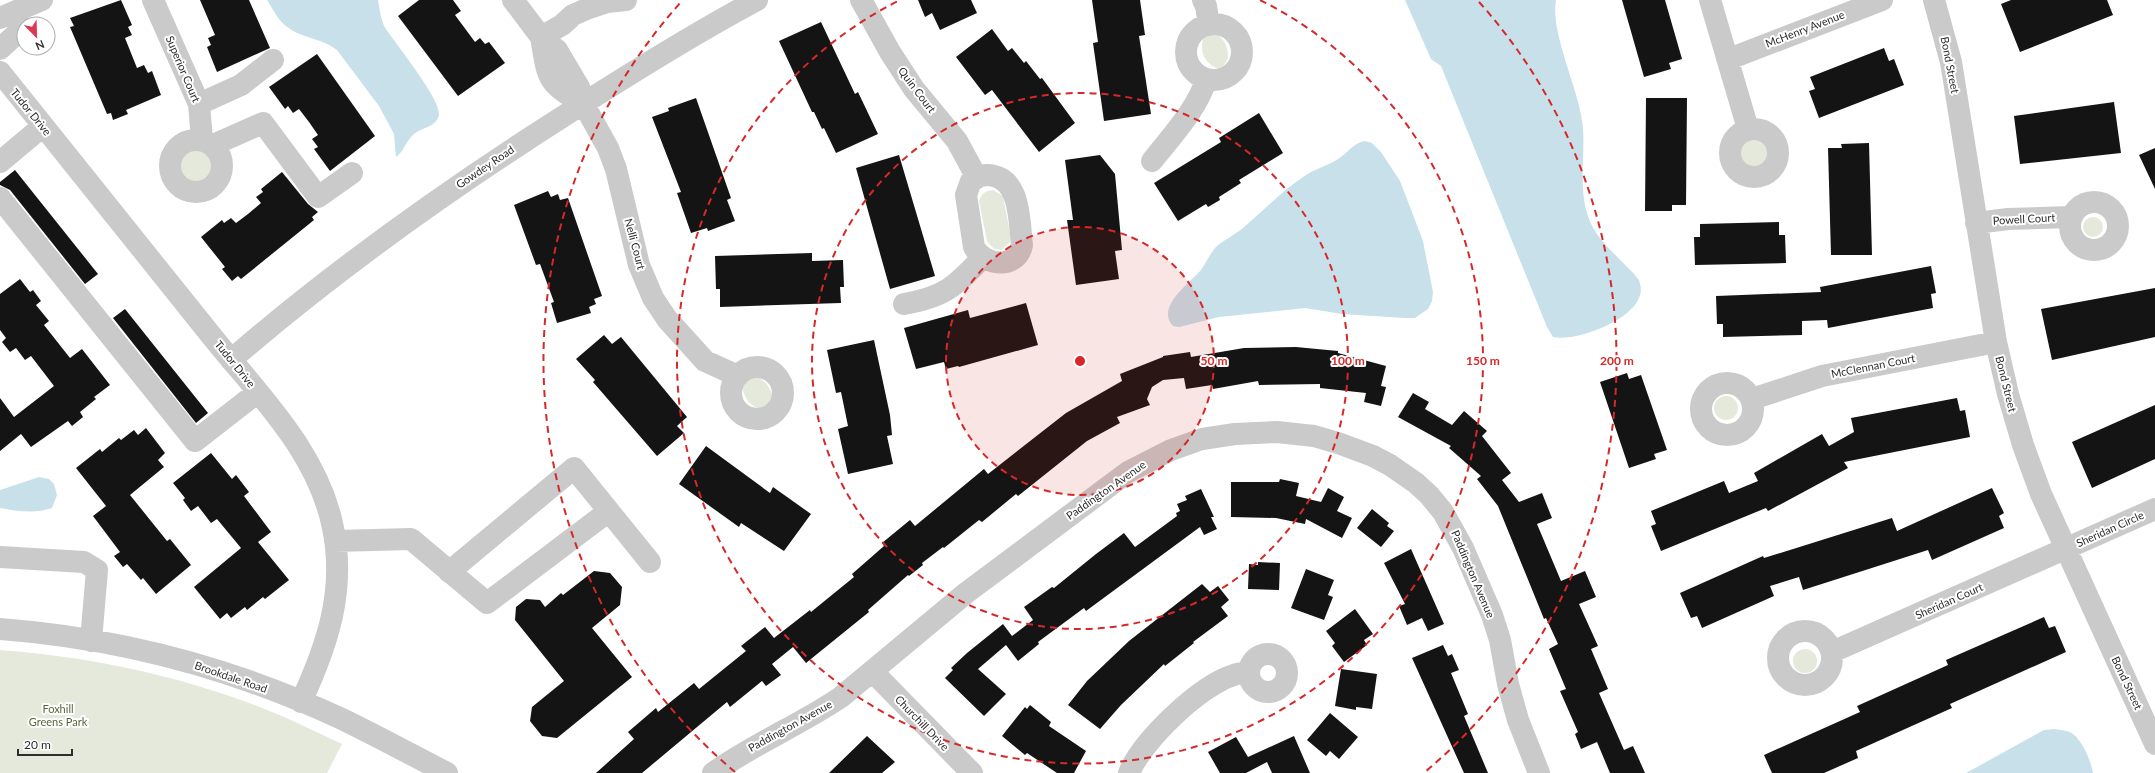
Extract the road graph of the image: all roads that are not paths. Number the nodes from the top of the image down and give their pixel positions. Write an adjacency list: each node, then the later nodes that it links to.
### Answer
1 (42, 0): 13 (street)
2 (54, 0): 12 (street)
3 (153, 0): 22 (street, Superior Court)
4 (513, 0): 16 (street, Nelli Court)
5 (626, 0): 16 (street)
6 (757, 0): 23 (street, Gowdey Road)
7 (861, 0): 29 (street, Quin Court)
8 (1203, 0): 14 (street)
9 (1710, 0): 18 (street)
10 (1882, 0): 18 (street, McHenry Avenue)
11 (1934, 0): 32 (street, Bond Street)
12 (36, 16)
13 (0, 18)
14 (1209, 25): 21 (street); 21 (street)
15 (16, 34): 17 (street)
16 (541, 37): 23 (street, Nelli Court)
17 (0, 48)
18 (1729, 59): 25 (street)
19 (274, 60): 22 (street)
20 (0, 72): 24 (street, Tudor Drive)
21 (1206, 79): 26 (street)
22 (199, 104): 28 (street, Superior Court)
23 (582, 104): 36 (street, Gowdey Road); 37 (street, Nelli Court)
24 (43, 126): 27 (street); 36 (street, Tudor Drive)
25 (1748, 129)
26 (1152, 161)
27 (0, 162)
28 (352, 173)
29 (977, 178): 33 (street); 33 (street)
30 (0, 198): 38 (street)
31 (2072, 217): 32 (street, Powell Court)
32 (1976, 223): 35 (street, Bond Street)
33 (982, 258): 34 (street)
34 (904, 304)
35 (1996, 342): 39 (street, McClennan Court); 43 (street, Bond Street)
36 (231, 360): 38 (street, Tudor Drive)
37 (738, 376)
38 (258, 392): 42 (street, Tudor Drive)
39 (1752, 398)
40 (2155, 509): 43 (street, Sheridan Circle)
41 (609, 511): 45 (street); 46 (street); 46 (street)
42 (335, 541): 46 (street); 52 (street, Tudor Drive)
43 (2066, 549): 49 (street, Sheridan Court); 53 (street, Bond Street)
44 (0, 557): 48 (street)
45 (650, 562)
46 (449, 572)
47 (0, 629): 48 (street, Brookdale Road)
48 (91, 641): 52 (street, Brookdale Road)
49 (1832, 652)
50 (873, 672): 55 (street, Paddington Avenue); 56 (street, Churchill Drive); 58 (street, Paddington Avenue)
51 (1249, 672): 57 (street)
52 (301, 702): 54 (street, Brookdale Road)
53 (2155, 744)
54 (447, 773)
55 (713, 773)
56 (972, 773)
57 (1129, 773)
58 (1539, 773)

